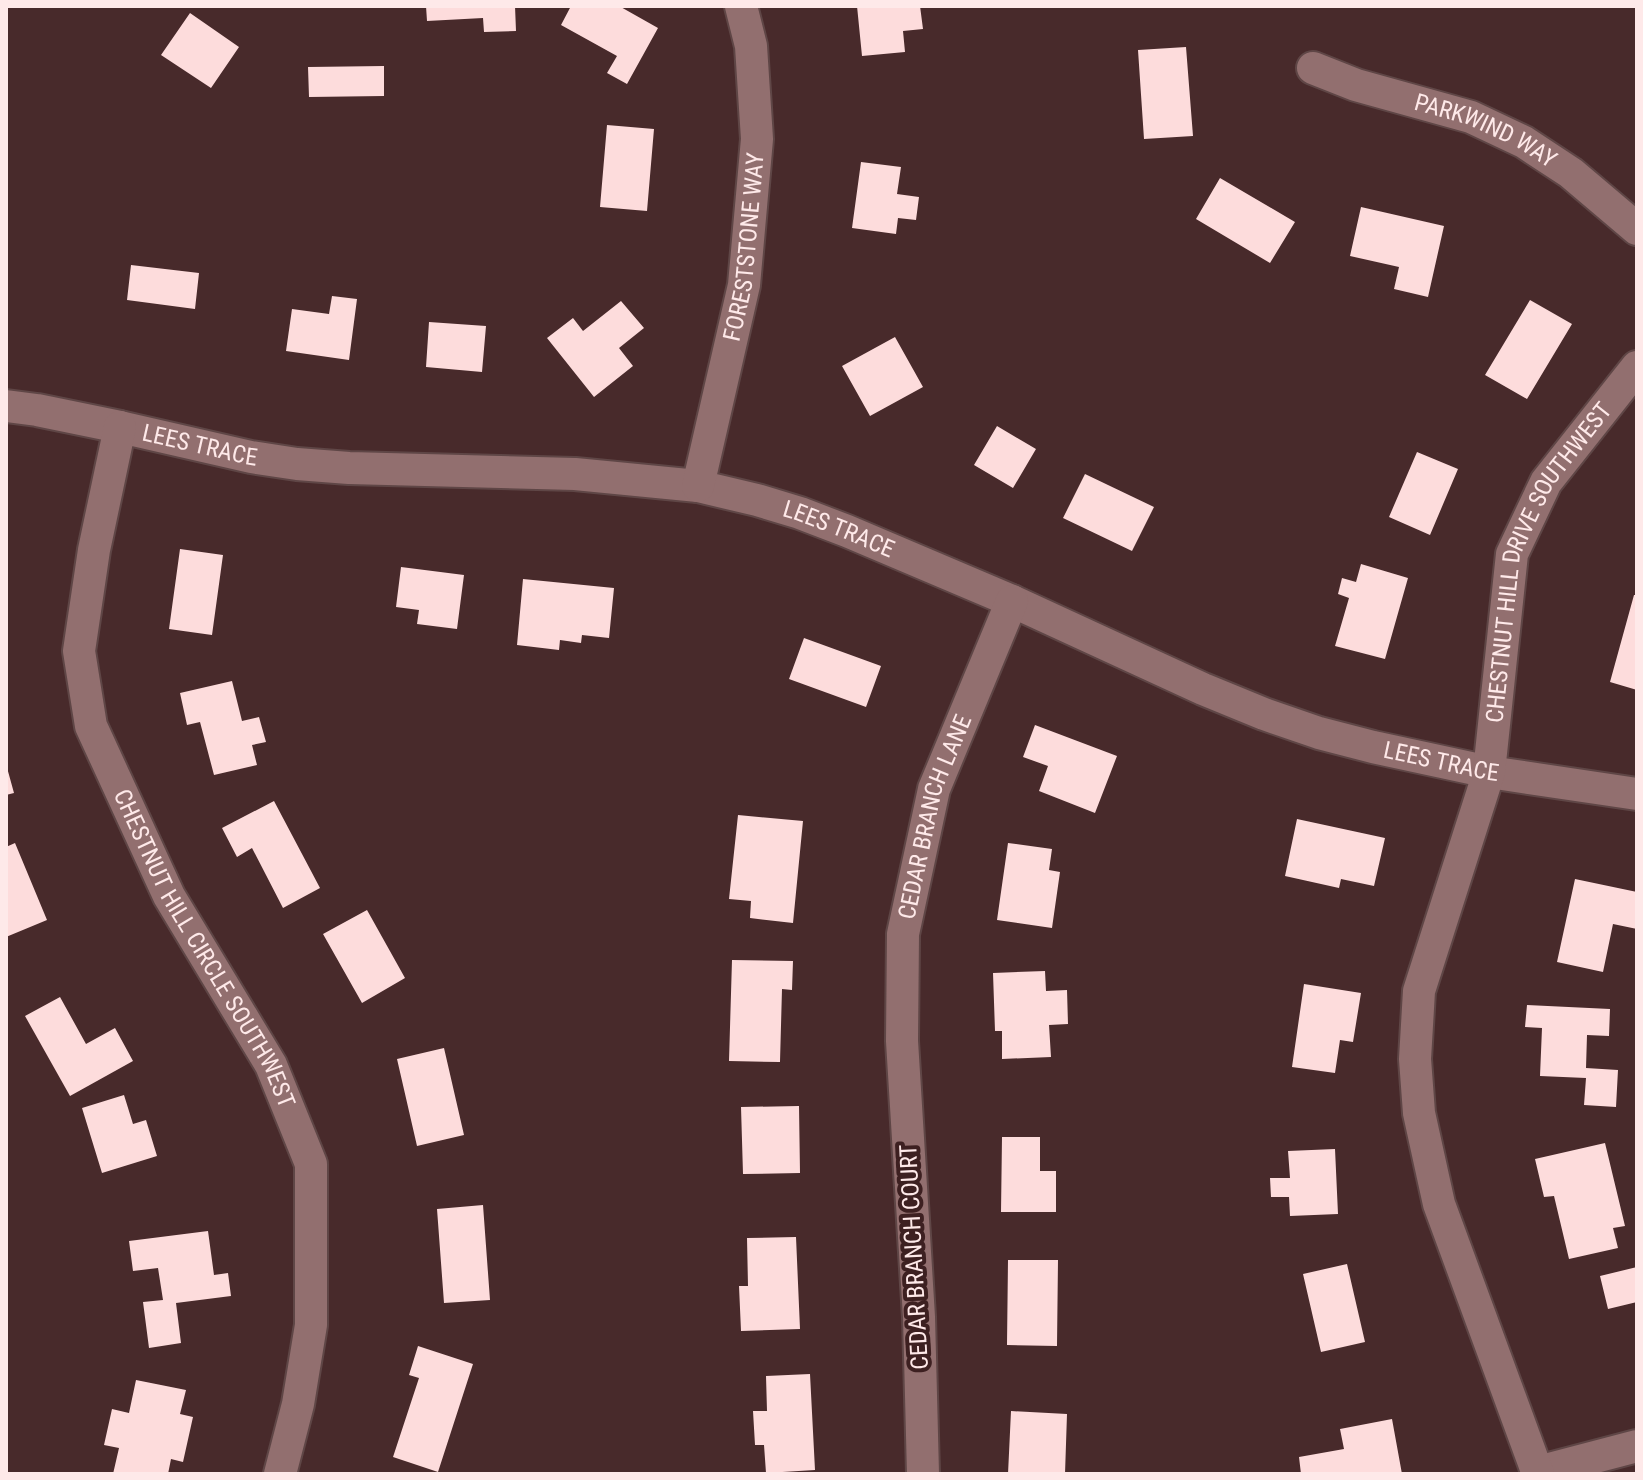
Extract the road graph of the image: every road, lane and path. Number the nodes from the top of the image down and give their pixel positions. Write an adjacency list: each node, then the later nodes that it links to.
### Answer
1 (741, 6): 7 (street, FORESTSTONE WAY)
2 (1313, 68): 3 (street, PARKWIND WAY)
3 (1637, 229)
4 (1637, 367): 9 (street, CHESTNUT HILL DRIVE SOUTHWEST)
5 (6, 406): 6 (street, LEES TRACE)
6 (120, 427): 7 (street, LEES TRACE); 14 (street, CHESTNUT HILL CIRCLE SOUTHWEST)
7 (698, 486): 8 (street, LEES TRACE)
8 (1012, 601): 9 (street, LEES TRACE); 11 (street, CEDAR BRANCH LANE)
9 (1489, 772): 10 (street, LEES TRACE); 13 (street)
10 (1637, 794)
11 (902, 1041): 15 (street, CEDAR BRANCH COURT)
12 (1637, 1446): 13 (street)
13 (1538, 1473)
14 (280, 1474)
15 (923, 1474)

